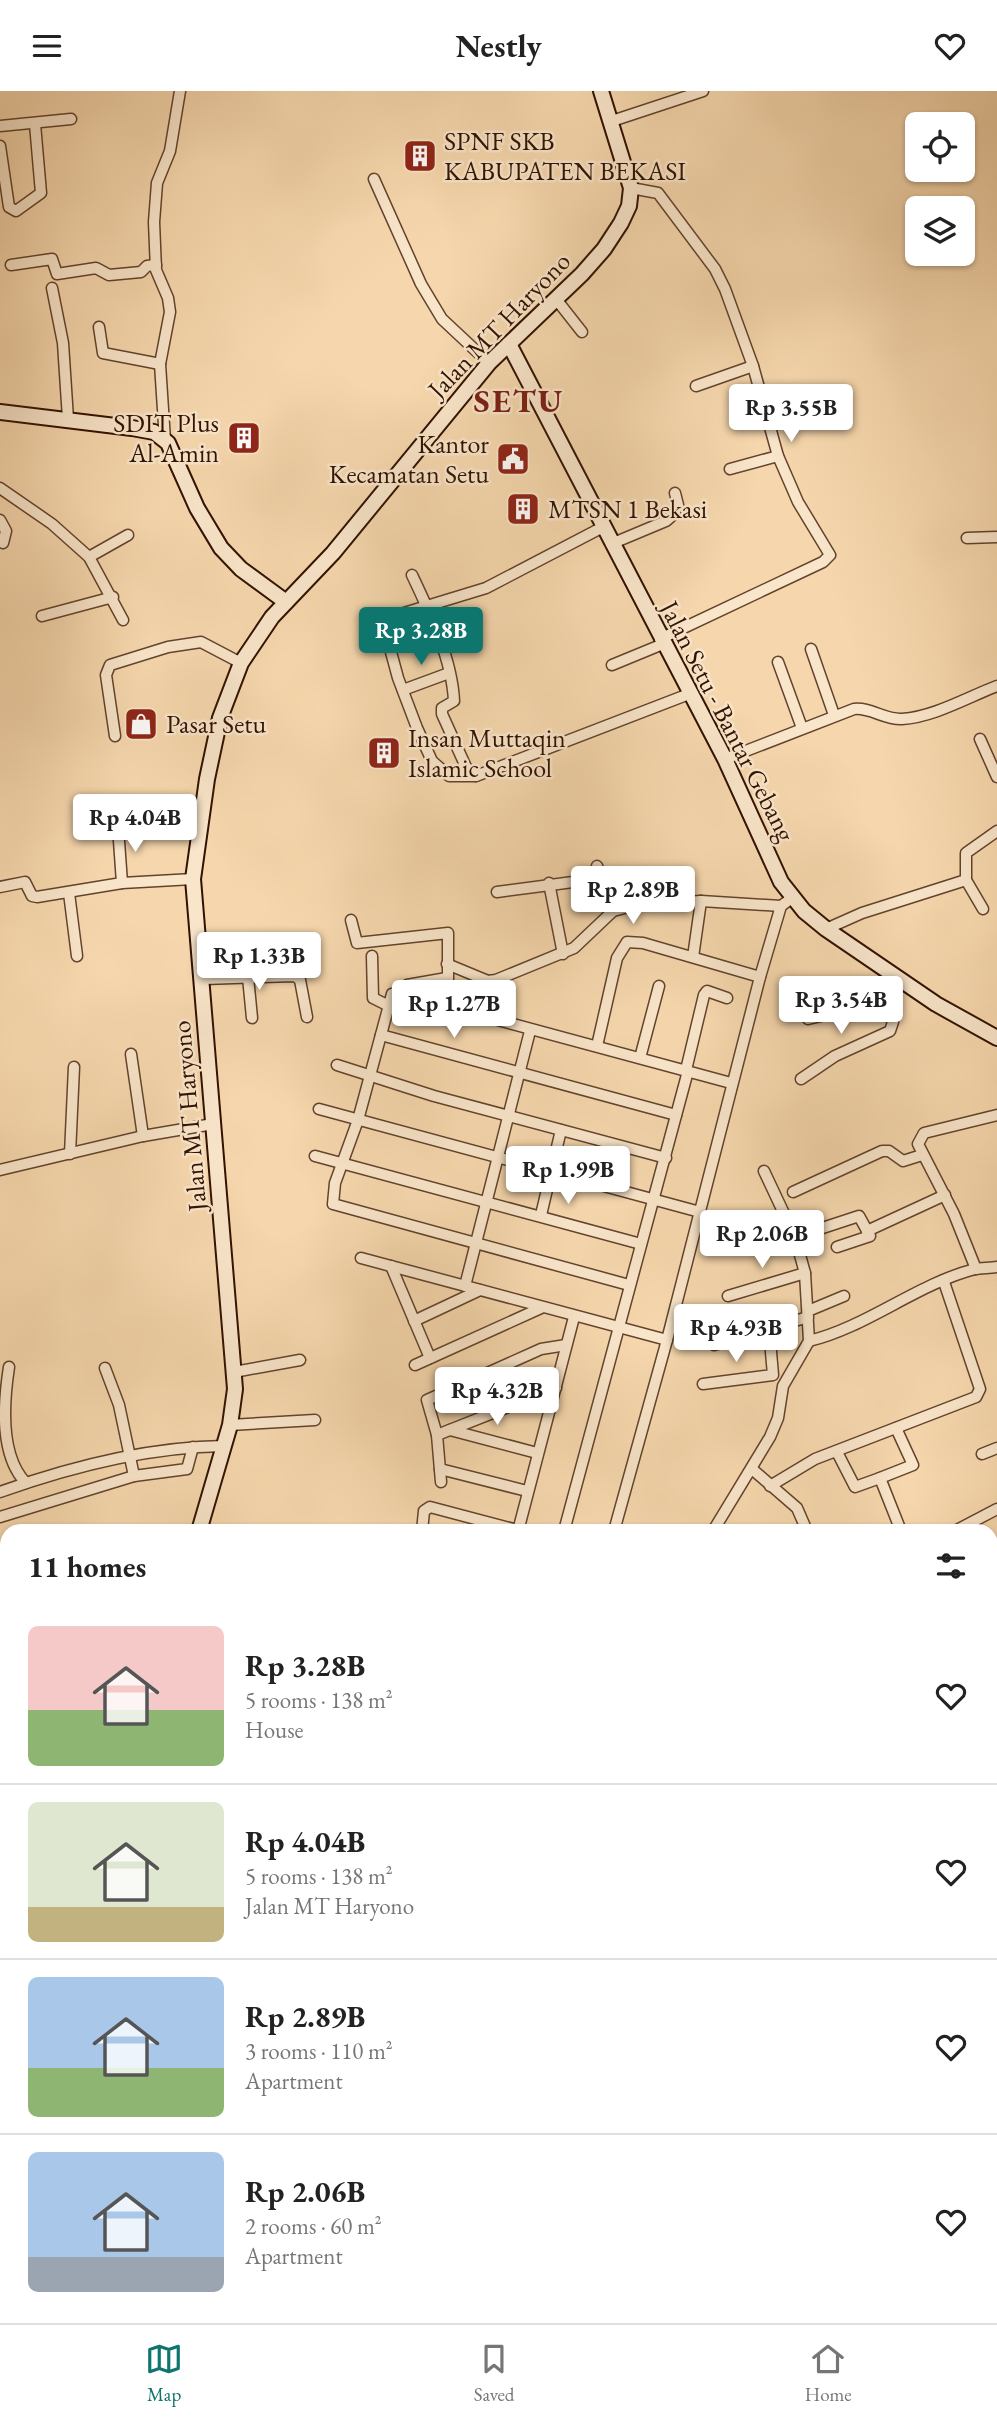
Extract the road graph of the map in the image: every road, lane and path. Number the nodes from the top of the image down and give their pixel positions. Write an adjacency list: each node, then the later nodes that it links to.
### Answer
1 (180, 91): 12 (street)
2 (601, 91): 5 (main road)
3 (703, 91): 5 (street)
4 (71, 118): 6 (street)
5 (609, 122): 10 (main road)
6 (35, 124): 7 (street); 8 (street)
7 (0, 126)
8 (0, 146)
9 (374, 179): 18 (street)
10 (631, 188): 14 (main road, Jalan MT Haryono); 20 (street)
11 (11, 265): 12 (street)
12 (156, 265): 19 (street)
13 (52, 288): 23 (street)
14 (556, 299): 16 (street); 17 (main road, Jalan MT Haryono)
15 (99, 327): 19 (street)
16 (582, 332)
17 (509, 344): 18 (main road, Jalan MT Haryono); 31 (main road, Jalan Setu - Bantar Gebang)
18 (489, 363): 40 (main road, Jalan MT Haryono)
19 (160, 364): 24 (street)
20 (753, 366): 21 (street); 25 (street)
21 (696, 386)
22 (0, 412): 23 (main road)
23 (68, 418): 24 (main road)
24 (165, 440): 40 (main road)
25 (778, 456): 26 (street); 44 (street)
26 (730, 469)
27 (4, 490): 29 (street); 37 (street)
28 (675, 493): 36 (street)
29 (0, 501)
30 (0, 520): 35 (street)
31 (603, 527): 36 (main road, Jalan Setu - Bantar Gebang); 41 (street)
32 (128, 535): 37 (street)
33 (997, 537): 34 (street)
34 (967, 538)
35 (3, 543)
36 (611, 544): 44 (main road, Jalan Setu - Bantar Gebang)
37 (89, 557): 39 (street)
38 (412, 575): 41 (street)
39 (113, 597): 42 (street); 43 (street)
40 (286, 601): 47 (main road, Jalan MT Haryono)
41 (427, 608): 49 (street); 51 (street)
42 (42, 616)
43 (123, 620)
44 (661, 641): 48 (street); 52 (main road, Jalan Setu - Bantar Gebang)
45 (811, 649): 53 (street)
46 (778, 662): 54 (street)
47 (241, 663): 55 (street); 63 (main road, Jalan MT Haryono)
48 (612, 665)
49 (449, 673): 51 (street); 58 (street)
50 (997, 686): 53 (street)
51 (403, 689): 58 (street)
52 (689, 694): 57 (main road, Jalan Setu - Bantar Gebang); 58 (street)
53 (834, 715): 54 (street)
54 (802, 728): 57 (street)
55 (115, 736)
56 (980, 739): 59 (street)
57 (725, 759): 72 (main road, Jalan Setu - Bantar Gebang)
58 (476, 776)
59 (997, 776)
60 (118, 827): 66 (street)
61 (997, 831): 64 (street)
62 (597, 866): 74 (street)
63 (193, 879): 66 (street); 85 (main road, Jalan MT Haryono)
64 (966, 880): 73 (street); 76 (street)
65 (573, 882): 67 (street)
66 (122, 883): 70 (street)
67 (549, 884): 69 (street); 77 (street)
68 (0, 887): 70 (street)
69 (497, 892)
70 (69, 894): 78 (street)
71 (701, 901): 72 (street); 74 (street); 80 (street)
72 (787, 902): 76 (main road, Jalan Setu - Bantar Gebang); 83 (street)
73 (983, 909)
74 (613, 911): 77 (street)
75 (351, 921): 81 (street)
76 (826, 929): 86 (main road, Jalan Setu - Bantar Gebang)
77 (564, 954): 81 (street)
78 (77, 956)
79 (372, 956): 91 (street)
80 (693, 957): 83 (street); 99 (street)
81 (446, 964): 84 (street)
82 (248, 977): 85 (street); 93 (street); 94 (street)
83 (760, 977): 108 (street)
84 (447, 978): 87 (street); 92 (street)
85 (202, 979): 114 (main road, Jalan MT Haryono)
86 (902, 980): 89 (street); 98 (main road, Jalan Setu - Bantar Gebang)
87 (407, 985)
88 (659, 986): 101 (street)
89 (880, 996): 95 (street); 107 (street)
90 (727, 998): 104 (street)
91 (387, 1005): 92 (street); 97 (street)
92 (448, 1007): 96 (street)
93 (307, 1017)
94 (252, 1018)
95 (808, 1019)
96 (530, 1031): 99 (street); 105 (street)
97 (381, 1035): 105 (street); 106 (street)
98 (997, 1038)
99 (597, 1047): 101 (street)
100 (131, 1054): 116 (street)
101 (640, 1058): 104 (street)
102 (337, 1065): 106 (street)
103 (74, 1067): 117 (street)
104 (687, 1070): 108 (street); 110 (street)
105 (518, 1074): 110 (street); 112 (street)
106 (371, 1076): 112 (street); 113 (street)
107 (801, 1079)
108 (732, 1083): 130 (street)
109 (319, 1109): 113 (street)
110 (676, 1115): 120 (street)
111 (997, 1115): 118 (street)
112 (508, 1117): 115 (street); 121 (street)
113 (358, 1120): 121 (street); 122 (street)
114 (213, 1124): 116 (street); 163 (main road, Jalan MT Haryono)
115 (561, 1130): 120 (street); 125 (street)
116 (143, 1136): 117 (street)
117 (70, 1154): 123 (street)
118 (922, 1155): 126 (street); 127 (street)
119 (315, 1156): 122 (street)
120 (666, 1158): 129 (street)
121 (498, 1159): 125 (street); 128 (street)
122 (343, 1164): 128 (street); 134 (street)
123 (0, 1170)
124 (764, 1171): 133 (street)
125 (552, 1172): 129 (street); 131 (street)
126 (793, 1192)
127 (945, 1195): 132 (street); 140 (street)
128 (486, 1200): 131 (street); 134 (street)
129 (653, 1200): 130 (street); 135 (street)
130 (700, 1212): 154 (street)
131 (541, 1215): 135 (street)
132 (867, 1231): 133 (street); 136 (street)
133 (795, 1237): 141 (street)
134 (476, 1244): 143 (street); 144 (street)
135 (641, 1244): 143 (street)
136 (837, 1247)
137 (361, 1258): 138 (street)
138 (391, 1266): 144 (street); 151 (street)
139 (997, 1267): 140 (street)
140 (976, 1269): 142 (street)
141 (805, 1273): 146 (street); 149 (street)
142 (944, 1282): 155 (street); 168 (street)
143 (629, 1285): 152 (street)
144 (465, 1286): 145 (street)
145 (480, 1290): 148 (street); 151 (street)
146 (728, 1296)
147 (844, 1297): 149 (street)
148 (541, 1308): 150 (street); 158 (street)
149 (808, 1314): 153 (street); 155 (street)
150 (575, 1317): 152 (street); 156 (street)
151 (414, 1321): 158 (street)
152 (619, 1327): 154 (street); 193 (street)
153 (769, 1329): 157 (street); 164 (street)
154 (667, 1340): 194 (street)
155 (809, 1341): 179 (street)
156 (566, 1345): 165 (street); 170 (street)
157 (714, 1345)
158 (430, 1358): 160 (street)
159 (300, 1360): 163 (street)
160 (415, 1365)
161 (9, 1367): 183 (street)
162 (105, 1368): 177 (street)
163 (234, 1372): 167 (main road, Jalan MT Haryono)
164 (703, 1384)
165 (556, 1388): 169 (street); 174 (street)
166 (315, 1420): 167 (street)
167 (230, 1425): 171 (main road, Jalan MT Haryono)
168 (896, 1428): 175 (street); 181 (street)
169 (450, 1430): 170 (street); 174 (street)
170 (437, 1435): 178 (street)
171 (224, 1446): 172 (street); 189 (main road, Jalan MT Haryono)
172 (194, 1447): 177 (street); 180 (street)
173 (997, 1448): 176 (street)
174 (537, 1453): 185 (street)
175 (837, 1453): 181 (street); 184 (street)
176 (982, 1454)
177 (131, 1457): 180 (street); 183 (street)
178 (440, 1469): 182 (street); 185 (street)
179 (752, 1469): 184 (street); 195 (street)
180 (134, 1476): 188 (street)
181 (880, 1478): 197 (street)
182 (441, 1482)
183 (26, 1483): 186 (street)
184 (770, 1486): 196 (street)
185 (527, 1491): 192 (street)
186 (0, 1492)
187 (997, 1509): 198 (street)
188 (0, 1517)
189 (202, 1524)
190 (423, 1524): 191 (street)
191 (493, 1524)
192 (521, 1524)
193 (566, 1524)
194 (616, 1524)
195 (717, 1524)
196 (804, 1524)
197 (898, 1524)
198 (973, 1524)

